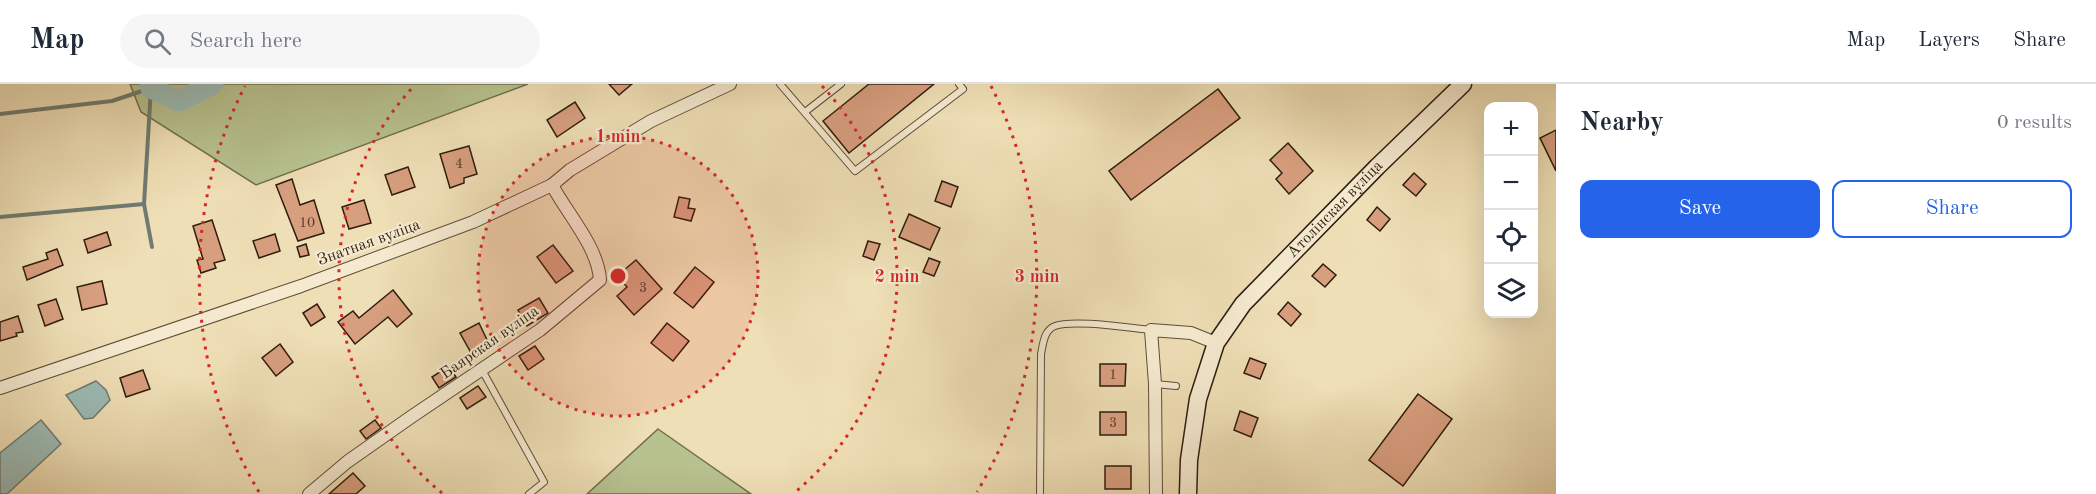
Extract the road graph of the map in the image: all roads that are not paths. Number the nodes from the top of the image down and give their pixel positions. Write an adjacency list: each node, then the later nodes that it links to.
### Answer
1 (730, 84): 7 (street, Знатная вуліца)
2 (780, 84): 6 (lane)
3 (841, 84): 6 (lane)
4 (959, 84): 6 (lane)
5 (1463, 84): 9 (street, Атолінская вуліца)
6 (805, 112)
7 (552, 185): 10 (street, Баярская вуліца); 13 (street, Знатная вуліца)
8 (1150, 330): 9 (street); 11 (street); 16 (lane)
9 (1216, 343): 18 (street, Атолінская вуліца)
10 (482, 370): 14 (street, Баярская вуліца); 15 (lane)
11 (1155, 384): 12 (lane); 17 (street)
12 (1176, 386)
13 (0, 388)
14 (309, 494)
15 (529, 494)
16 (1040, 494)
17 (1156, 494)
18 (1188, 494)

